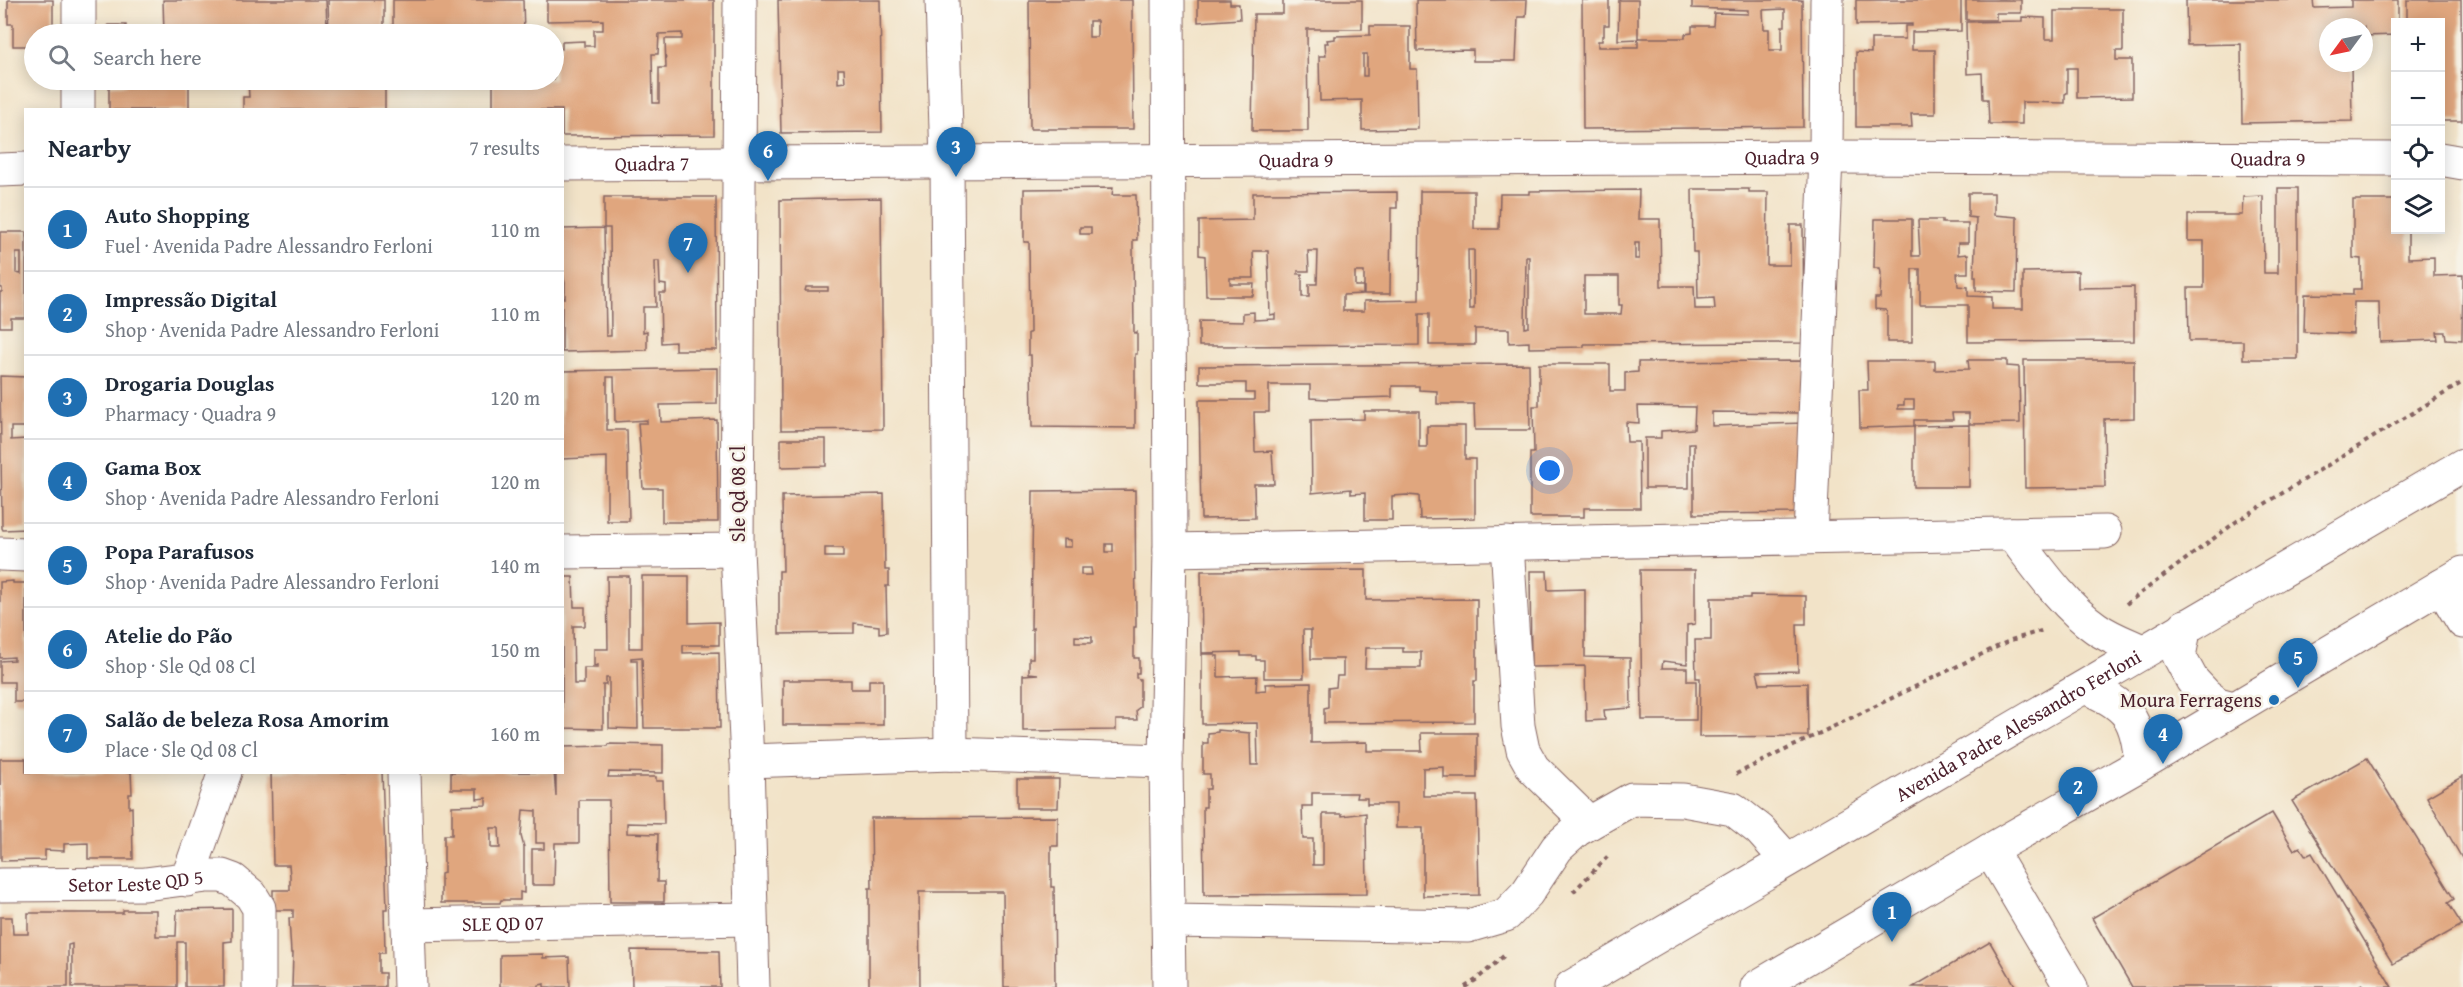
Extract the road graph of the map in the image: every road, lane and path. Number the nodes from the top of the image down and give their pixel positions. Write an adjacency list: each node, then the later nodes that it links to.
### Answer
1 (79, 0): 6 (street)
2 (740, 0): 14 (street, Sle Qd 08 Cl)
3 (942, 0): 13 (street)
4 (1168, 0): 12 (street)
5 (1827, 0): 9 (street)
6 (79, 24)
7 (78, 90): 8 (street)
8 (78, 108)
9 (1826, 157): 10 (street, Quadra 9); 12 (street, Quadra 9); 23 (street)
10 (2391, 159)
11 (2445, 160): 15 (street)
12 (1169, 161): 13 (street, Quadra 9); 26 (street)
13 (946, 162): 14 (street, Quadra 7); 37 (street)
14 (740, 163): 16 (street, Quadra 7); 25 (street, Sle Qd 08 Cl)
15 (2463, 163)
16 (564, 164)
17 (24, 169): 18 (street)
18 (0, 170)
19 (2463, 382): 31 (path)
20 (2463, 465): 33 (street, Avenida Padre Alessandro Ferloni)
21 (2105, 532): 22 (street)
22 (2012, 534): 23 (street); 31 (street)
23 (1810, 537): 24 (street)
24 (1508, 543): 26 (street); 44 (street)
25 (737, 550): 27 (street); 38 (street, Sle Qd 08 Cl)
26 (1170, 550): 39 (street)
27 (564, 552)
28 (0, 554): 29 (street)
29 (24, 555)
30 (2452, 579): 32 (street); 36 (street)
31 (2083, 617): 34 (street); 43 (path)
32 (2463, 622)
33 (2185, 626): 34 (street, Avenida Padre Alessandro Ferloni); 36 (street)
34 (2142, 651): 35 (street, Avenida Padre Alessandro Ferloni)
35 (2085, 687): 40 (street); 47 (street, Avenida Padre Alessandro Ferloni)
36 (2233, 708): 40 (street)
37 (951, 754): 38 (street); 39 (street)
38 (747, 761): 51 (street, Sle Qd 08 Cl)
39 (1166, 761): 52 (street)
40 (2141, 764): 45 (street)
41 (224, 774): 48 (street)
42 (404, 774): 53 (street)
43 (1733, 775)
44 (1589, 823): 47 (street); 52 (street)
45 (1990, 850): 55 (street); 63 (street)
46 (1611, 853): 50 (path)
47 (1787, 861): 61 (street, Avenida Padre Alessandro Ferloni)
48 (187, 880): 49 (street, Setor Leste QD 5); 56 (street, Setor Leste QD 5)
49 (0, 885)
50 (1565, 900)
51 (750, 919): 53 (street, SLE QD 07); 58 (street, Sle Qd 08 Cl)
52 (1170, 921): 59 (street)
53 (408, 925): 57 (street)
54 (1509, 951): 60 (path)
55 (1792, 978): 62 (street)
56 (259, 987)
57 (410, 987)
58 (753, 987)
59 (1169, 987)
60 (1465, 987)
61 (1571, 987)
62 (1757, 987)
63 (2071, 987)

